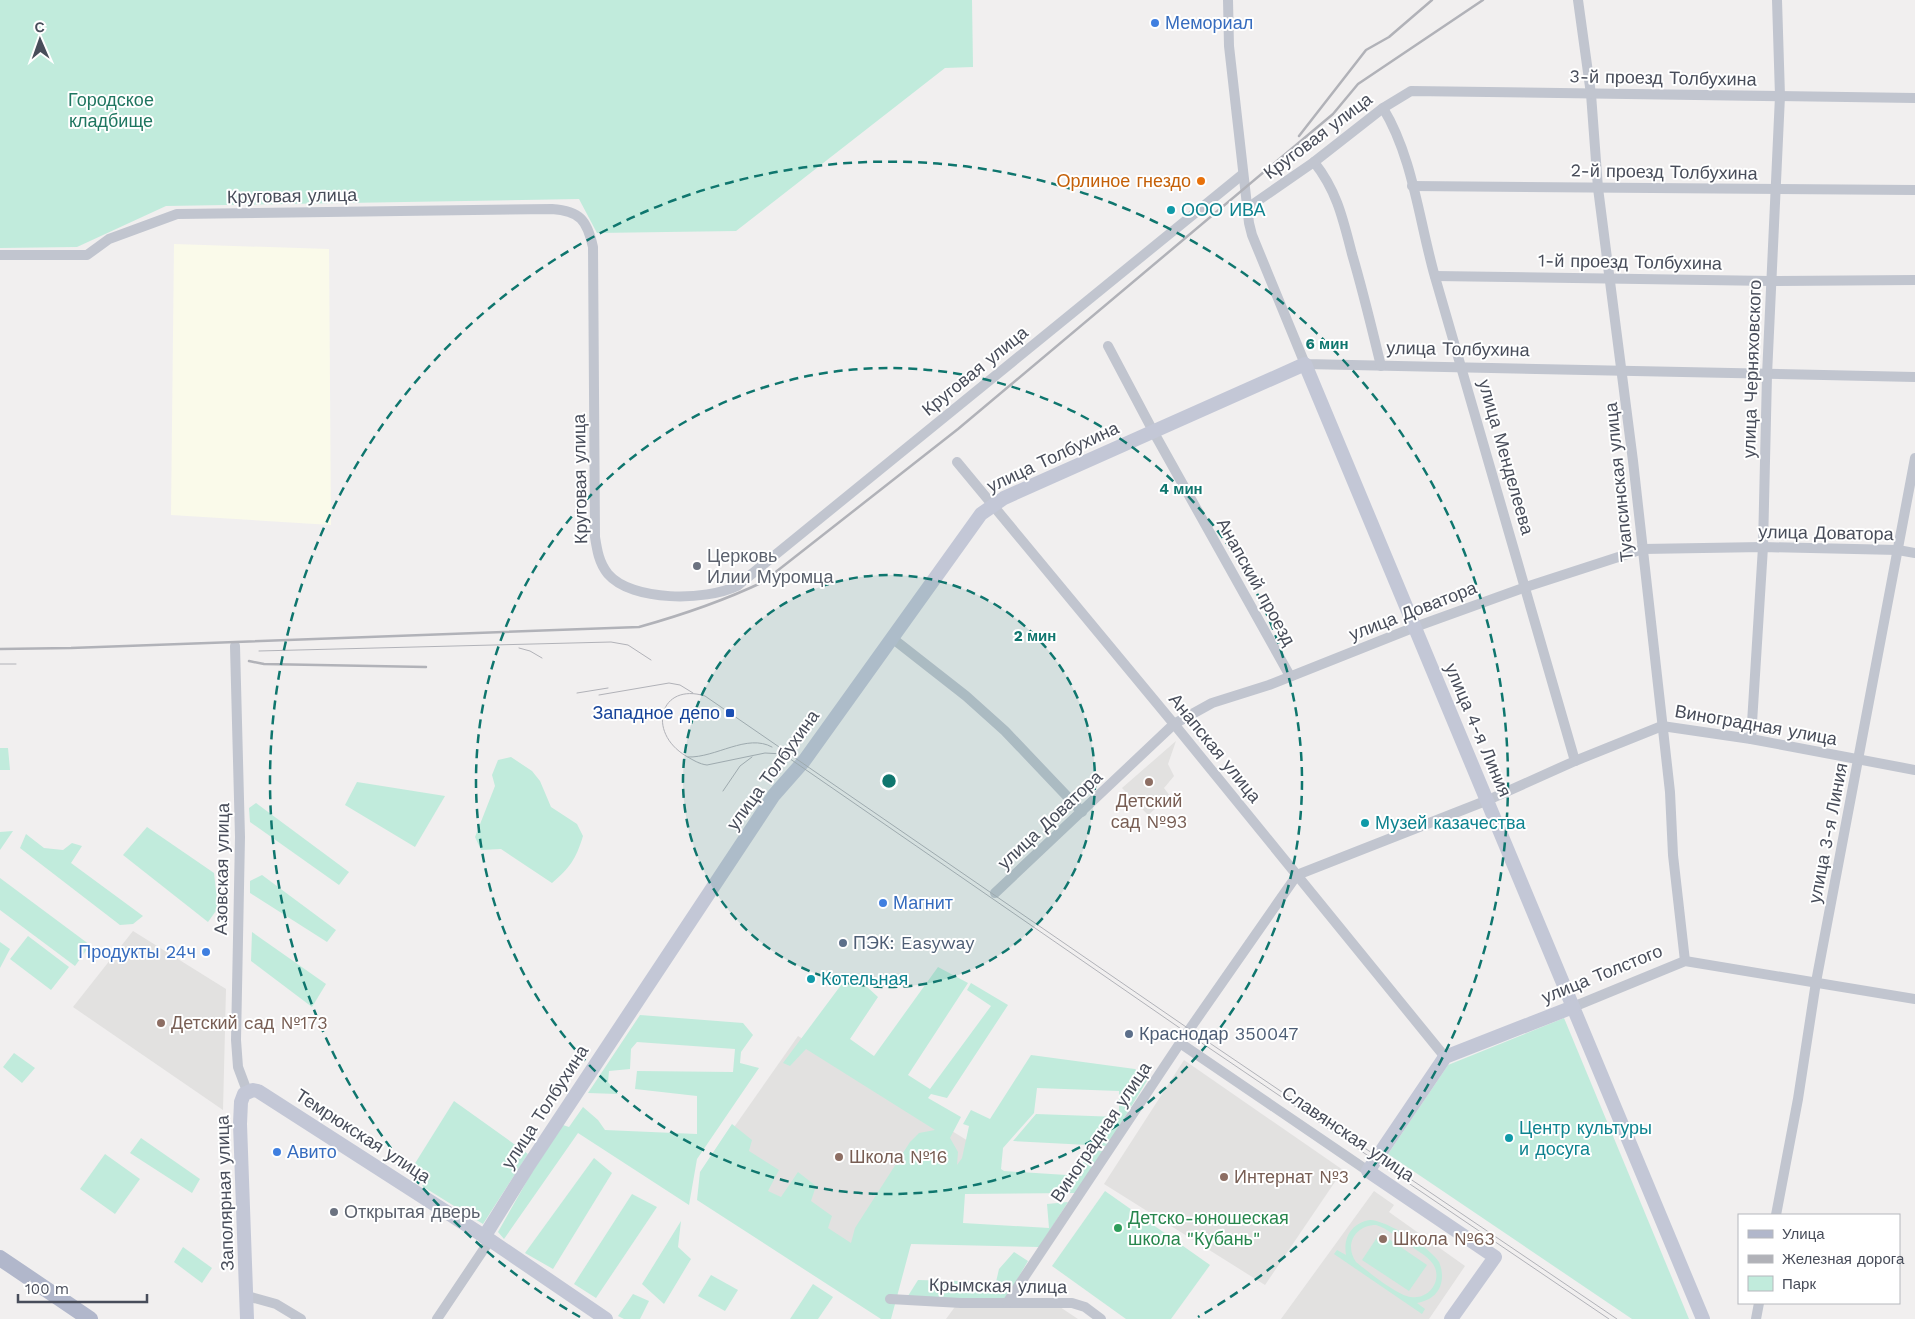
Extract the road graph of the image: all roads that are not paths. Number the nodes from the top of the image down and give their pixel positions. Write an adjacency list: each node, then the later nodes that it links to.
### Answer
1 (1228, 0): 10 (street, улица 4-я Линия)
2 (1578, 0): 5 (street, Туапсинская улица)
3 (1777, 0): 6 (street, улица Черняховского)
4 (1411, 90): 5 (street, 3-й проезд Толбухина); 8 (street, Круговая улица)
5 (1591, 94): 6 (street, 3-й проезд Толбухина); 12 (street, Туапсинская улица)
6 (1780, 96): 7 (street, 3-й проезд Толбухина); 13 (street, улица Черняховского)
7 (1915, 98)
8 (1383, 108): 9 (street, Круговая улица); 11 (street, улица Менделеева)
9 (1314, 162): 15 (street, Круговая улица); 23 (street)
10 (1243, 174): 15 (street, улица 4-я Линия); 16 (street, Круговая улица)
11 (1412, 186): 12 (street, 2-й проезд Толбухина); 17 (street, улица Менделеева)
12 (1598, 188): 13 (street, 2-й проезд Толбухина); 18 (street, Туапсинская улица)
13 (1774, 190): 14 (street, 2-й проезд Толбухина); 20 (street, улица Черняховского)
14 (1915, 190)
15 (1246, 209): 22 (street, улица 4-я Линия)
16 (0, 255)
17 (1435, 276): 18 (street, 1-й проезд Толбухина); 24 (street, улица Менделеева)
18 (1610, 278): 20 (street, 1-й проезд Толбухина); 25 (street, Туапсинская улица)
19 (1915, 280): 20 (street, 1-й проезд Толбухина)
20 (1771, 281): 26 (street, улица Черняховского)
21 (1108, 346): 28 (street, Анапский проезд)
22 (1305, 364): 23 (street, улица Толбухина); 28 (street, улица Толбухина); 37 (street, улица 4-я Линия)
23 (1380, 366): 24 (street, улица Толбухина)
24 (1463, 368): 25 (street, улица Толбухина); 36 (street, улица Менделеева)
25 (1623, 372): 26 (street, улица Толбухина); 33 (street, Туапсинская улица)
26 (1767, 375): 27 (street, улица Толбухина); 32 (street, улица Черняховского)
27 (1915, 377)
28 (1153, 431): 31 (street, улица Толбухина); 40 (street, Анапский проезд)
29 (1915, 458): 34 (street, улица 3-я Линия)
30 (957, 462): 31 (street, Анапская улица)
31 (994, 505): 38 (street, улица Толбухина); 41 (street, Анапская улица)
32 (1763, 548): 33 (street, улица Доватора); 34 (street, улица Доватора); 43 (street, улица Черняховского)
33 (1643, 549): 36 (street, улица Доватора); 42 (street, Туапсинская улица)
34 (1898, 550): 35 (street, улица Доватора); 44 (street, улица 3-я Линия)
35 (1915, 553)
36 (1526, 587): 37 (street, улица Доватора); 45 (street, улица Менделеева)
37 (1415, 627): 40 (street, улица Доватора); 47 (street, улица 4-я Линия)
38 (892, 638): 48 (street); 60 (street, улица Толбухина)
39 (235, 646): 57 (street, Азовская улица)
40 (1290, 676): 41 (street, улица Доватора)
41 (1174, 724): 48 (street, улица Доватора); 49 (street, Анапская улица)
42 (1662, 726): 43 (street, Виноградная улица); 45 (street, Виноградная улица); 51 (street, Туапсинская улица)
43 (1751, 739): 44 (street, Виноградная улица)
44 (1858, 760): 46 (street, Виноградная улица); 52 (street, улица 3-я Линия)
45 (1574, 761): 47 (street, Виноградная улица)
46 (1915, 770)
47 (1488, 800): 49 (street, Виноградная улица); 54 (street, улица 4-я Линия)
48 (1082, 812): 50 (street, улица Доватора)
49 (1297, 875): 55 (street, Виноградная улица); 56 (street, Анапская улица)
50 (996, 893)
51 (1685, 961): 52 (street, улица Толстого); 54 (street, улица Толстого)
52 (1816, 982): 53 (street, улица Толстого); 59 (street, улица 3-я Линия)
53 (1915, 999)
54 (1573, 1007): 56 (street, улица Толстого); 75 (street, улица 4-я Линия)
55 (1180, 1043): 58 (street, Славянская улица); 65 (street, Виноградная улица)
56 (1445, 1057): 58 (street)
57 (247, 1091): 60 (street, Темрюкская улица); 63 (street, Заполярная улица)
58 (1368, 1171): 74 (street, Славянская улица)
59 (1776, 1214)
60 (487, 1239): 71 (street); 72 (street, Темрюкская улица)
61 (0, 1258): 68 (main road)
62 (0, 1270): 67 (main road)
63 (247, 1296): 69 (street, Заполярная улица); 70 (street)
64 (890, 1299): 65 (street, Крымская улица)
65 (1007, 1303): 73 (street, Крымская улица)
66 (1759, 1304): 76 (street)
67 (72, 1319)
68 (90, 1319)
69 (247, 1319)
70 (301, 1319)
71 (437, 1319)
72 (606, 1319)
73 (1101, 1319)
74 (1451, 1319)
75 (1703, 1319)
76 (1756, 1319)

